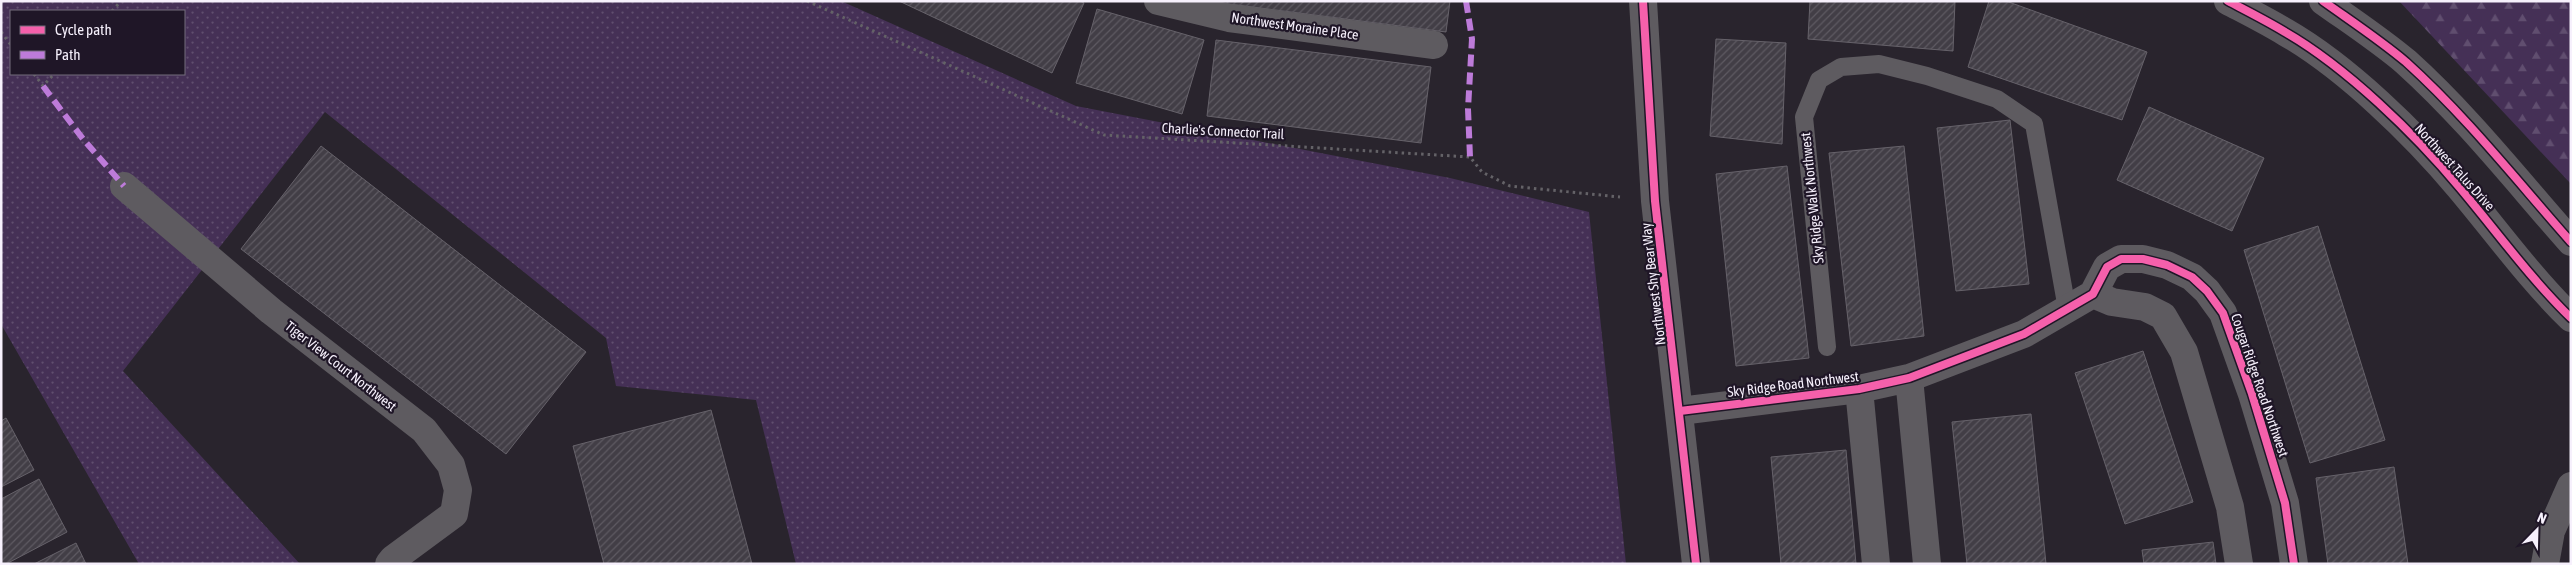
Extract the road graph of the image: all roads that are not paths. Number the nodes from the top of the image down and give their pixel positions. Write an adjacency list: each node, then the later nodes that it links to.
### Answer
1 (1158, 1): 5 (street, Northwest Moraine Place)
2 (1643, 1): 14 (street, Northwest Shy Bear Way)
3 (2228, 1): 10 (street, Northwest Talus Drive)
4 (2323, 1): 7 (street)
5 (1434, 45)
6 (124, 186): 16 (street, Tiger View Court Northwest)
7 (2571, 242)
8 (2093, 294): 9 (street); 20 (street); 21 (street, Cougar Ridge Road Northwest)
9 (2067, 309): 11 (lane, Sky Ridge Walk Northwest); 12 (street)
10 (2571, 318)
11 (1827, 346)
12 (1908, 378): 13 (street, Sky Ridge Road Northwest); 19 (street)
13 (1859, 389): 14 (street, Sky Ridge Road Northwest); 18 (street, Sky Ridge Road Northwest)
14 (1680, 411): 17 (street, Northwest Shy Bear Way)
15 (2571, 486): 22 (street)
16 (389, 564)
17 (1696, 564)
18 (1876, 564)
19 (1927, 564)
20 (2239, 564)
21 (2294, 564)
22 (2545, 564)

